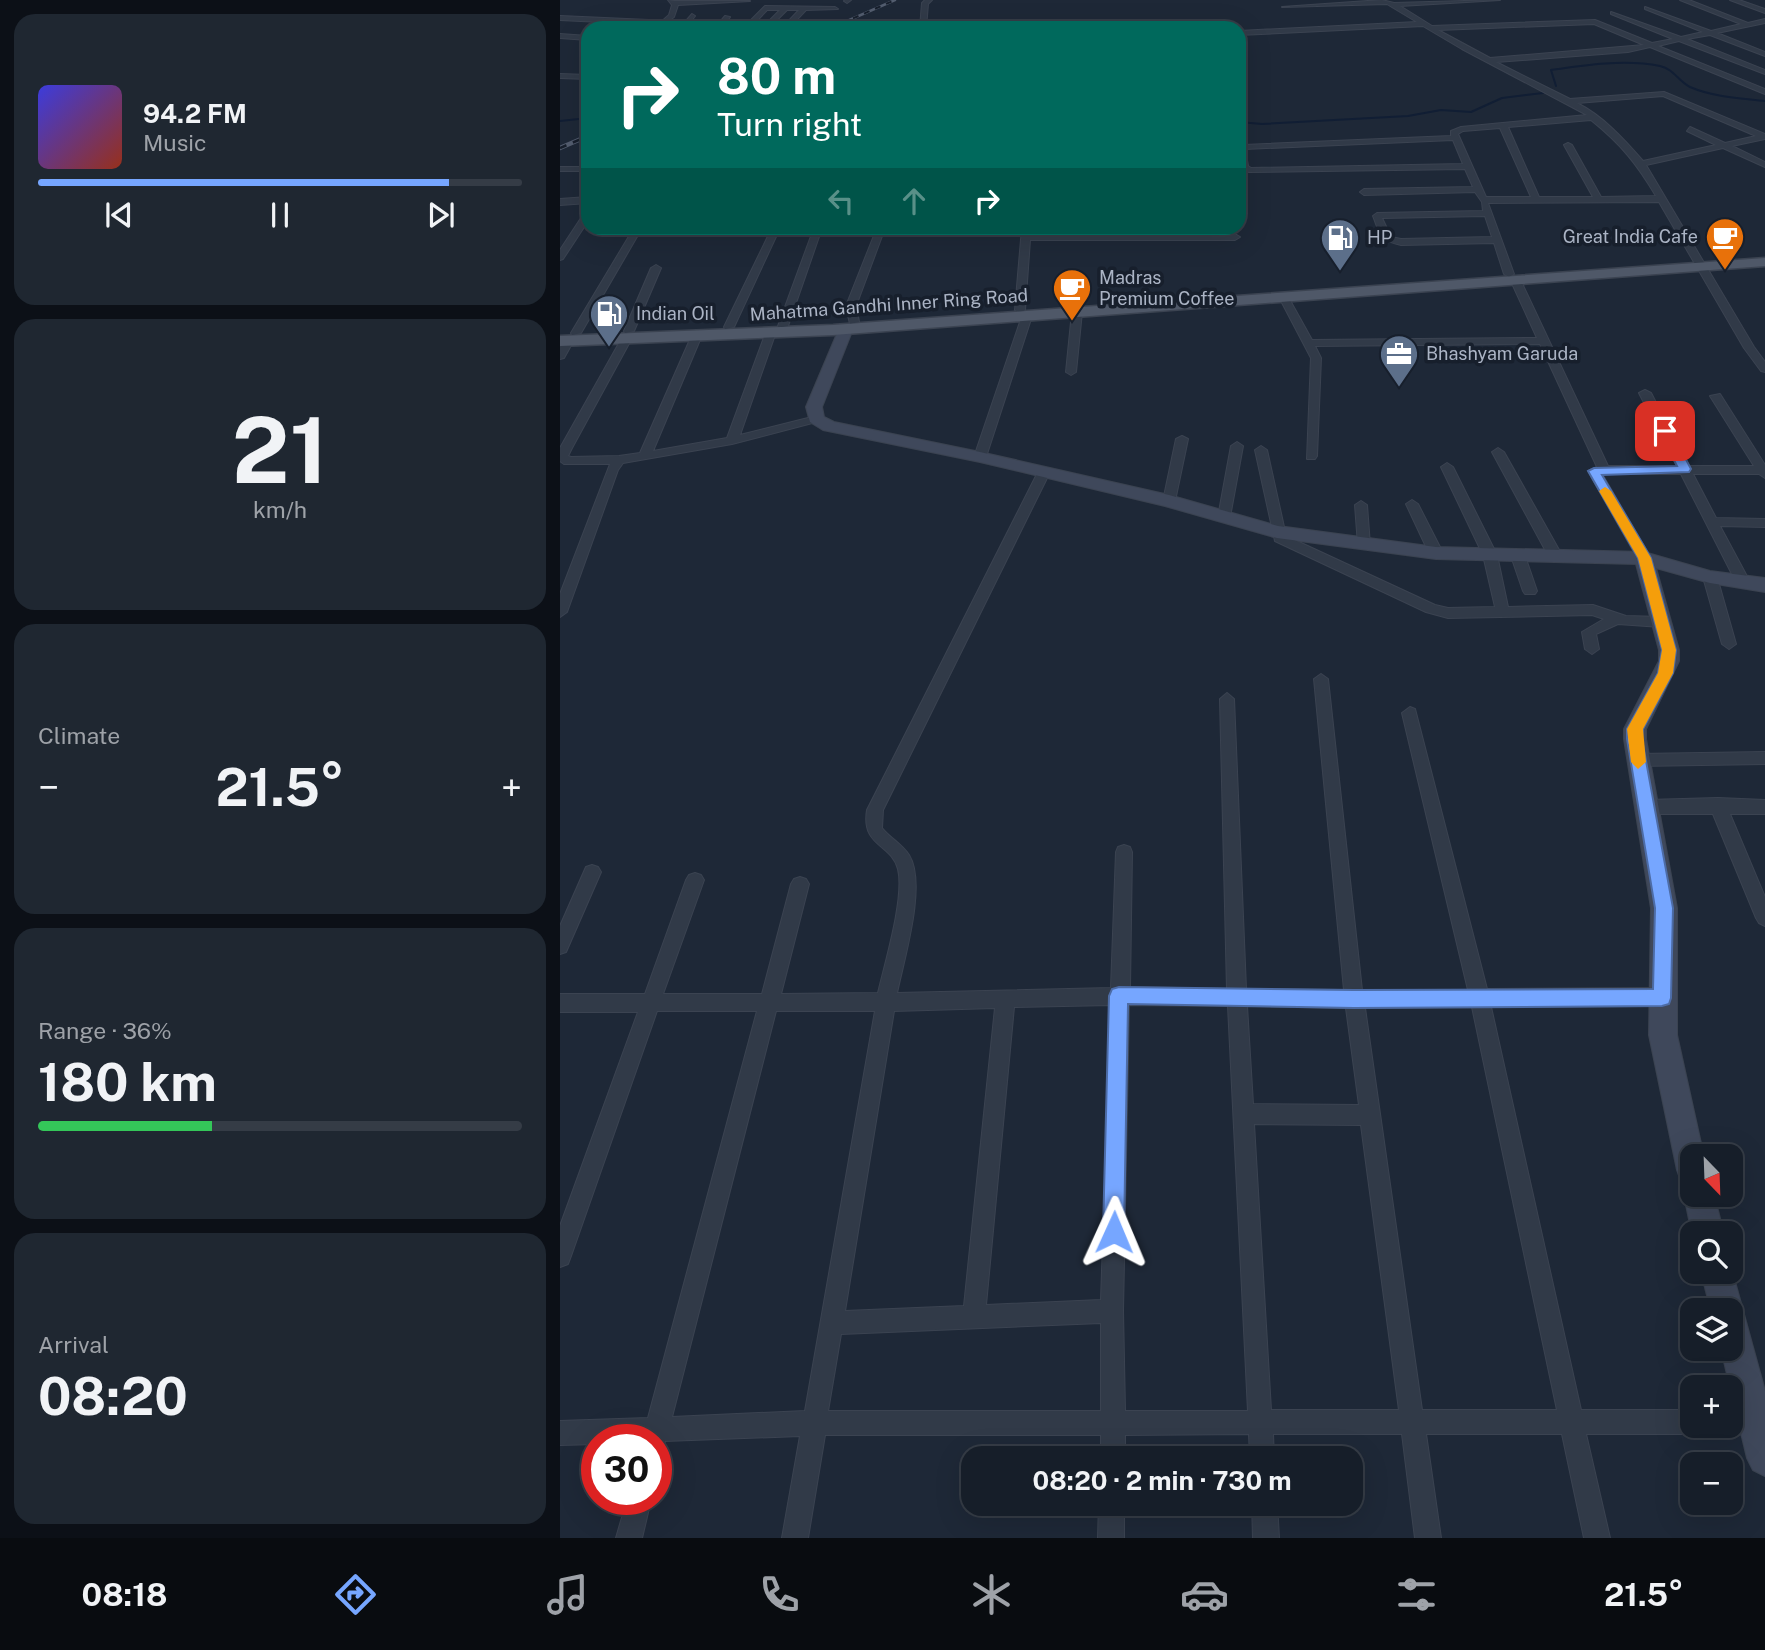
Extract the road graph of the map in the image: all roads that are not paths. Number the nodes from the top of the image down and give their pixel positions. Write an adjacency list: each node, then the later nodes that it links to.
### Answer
1 (791, 0): 15 (street)
2 (806, 0): 17 (street)
3 (822, 0): 18 (street)
4 (835, 0): 18 (street)
5 (929, 0): 33 (street)
6 (1497, 0): 11 (street)
7 (1683, 0): 36 (street)
8 (1733, 0): 13 (street)
9 (747, 1): 10 (street)
10 (673, 2): 26 (street)
11 (1389, 2): 14 (street); 35 (street)
12 (1765, 4): 13 (street)
13 (1750, 6): 19 (street)
14 (1285, 7)
15 (785, 8): 17 (street); 30 (street); 31 (street)
16 (1647, 8): 38 (street)
17 (802, 9): 18 (street); 32 (street)
18 (815, 9)
19 (1765, 11)
20 (1613, 13): 42 (street)
21 (692, 16): 27 (street)
22 (727, 17): 28 (street)
23 (560, 18): 25 (street)
24 (737, 18): 29 (street)
25 (627, 21)
26 (667, 21)
27 (688, 21)
28 (724, 21)
29 (734, 21)
30 (753, 21)
31 (772, 21)
32 (791, 21)
33 (924, 21)
34 (1765, 21): 36 (street)
35 (1423, 24): 37 (street); 39 (street)
36 (1746, 24): 38 (street)
37 (1431, 28): 43 (street); 45 (street)
38 (1709, 32): 42 (street); 44 (street)
39 (1246, 33)
40 (560, 36): 41 (street)
41 (581, 38)
42 (1681, 38): 43 (street); 46 (street)
43 (1648, 44): 45 (street); 49 (street)
44 (1765, 54)
45 (1492, 60): 51 (street)
46 (1765, 74): 49 (street)
47 (560, 76): 48 (street)
48 (581, 77)
49 (1737, 80): 50 (street)
50 (1765, 92)
51 (1569, 101): 52 (street); 55 (street)
52 (1595, 117): 53 (street); 60 (street)
53 (1503, 125): 56 (street); 69 (street)
54 (1690, 129): 59 (street)
55 (1765, 137): 59 (street)
56 (1455, 138): 57 (street); 62 (street)
57 (1246, 142)
58 (1568, 145): 70 (street)
59 (1725, 145): 60 (street); 61 (street)
60 (1640, 164): 71 (street)
61 (1765, 165)
62 (1469, 166): 63 (street); 67 (street)
63 (1350, 167): 66 (street); 68 (street)
64 (560, 169): 65 (street)
65 (581, 169)
66 (1246, 171)
67 (1479, 190): 68 (street); 73 (street)
68 (1364, 192): 76 (street)
69 (1536, 199): 70 (street); 73 (street)
70 (1598, 199): 71 (street)
71 (1660, 199): 88 (street)
72 (581, 200): 74 (street)
73 (1483, 200): 75 (street)
74 (560, 202)
75 (1488, 213): 76 (street); 85 (street)
76 (1377, 216): 85 (street)
77 (581, 225): 86 (street)
78 (633, 235): 99 (street)
79 (773, 235): 95 (street)
80 (815, 235): 96 (street)
81 (878, 235): 94 (street)
82 (1025, 235): 93 (street)
83 (1151, 235): 84 (street)
84 (1235, 237)
85 (1497, 240): 90 (street)
86 (560, 257)
87 (1765, 261): 88 (main road, Mahatma Gandhi Inner Ring Road)
88 (1699, 263): 90 (main road, Mahatma Gandhi Inner Ring Road); 102 (street)
89 (656, 268): 97 (street)
90 (1512, 277): 91 (main road, Mahatma Gandhi Inner Ring Road); 93 (main road, Mahatma Gandhi Inner Ring Road); 100 (street)
91 (1284, 297): 92 (main road, Mahatma Gandhi Inner Ring Road); 101 (street)
92 (1077, 312): 93 (main road, Mahatma Gandhi Inner Ring Road); 106 (street)
93 (1023, 313): 94 (main road, Mahatma Gandhi Inner Ring Road); 117 (street)
94 (850, 325): 96 (main road, Mahatma Gandhi Inner Ring Road); 109 (street)
95 (729, 327): 96 (main road, Mahatma Gandhi Inner Ring Road); 97 (main road, Mahatma Gandhi Inner Ring Road)
96 (777, 329): 98 (main road, Mahatma Gandhi Inner Ring Road); 111 (street)
97 (628, 334): 98 (main road, Mahatma Gandhi Inner Ring Road); 99 (main road, Mahatma Gandhi Inner Ring Road); 118 (street)
98 (697, 335): 115 (street)
99 (566, 337): 104 (street)
100 (1541, 341): 101 (street); 121 (street)
101 (1306, 343): 116 (street)
102 (1749, 348): 103 (street); 105 (street)
103 (1765, 348)
104 (560, 356)
105 (1765, 369)
106 (1071, 372)
107 (1645, 393): 120 (street)
108 (1716, 396): 122 (street)
109 (816, 419): 111 (street); 117 (street)
110 (1182, 439): 124 (street)
111 (732, 441): 115 (street)
112 (1237, 446): 127 (street)
113 (1261, 450): 130 (street)
114 (1498, 452): 135 (street)
115 (645, 456): 118 (street)
116 (1311, 456)
117 (980, 457): 123 (street)
118 (619, 460): 142 (street)
119 (1447, 467): 133 (street)
120 (1685, 469): 121 (street); 122 (street); 128 (street)
121 (1604, 470): 136 (street)
122 (1764, 471)
123 (1044, 472): 124 (street); 168 (street)
124 (1169, 501): 127 (street)
125 (1412, 504): 132 (street)
126 (1361, 505): 131 (street)
127 (1224, 517): 130 (street)
128 (1712, 522): 129 (street); 138 (street)
129 (1765, 523)
130 (1277, 532): 131 (street); 141 (street)
131 (1364, 545): 132 (street)
132 (1436, 553): 133 (street)
133 (1490, 555): 134 (street); 141 (street)
134 (1518, 556): 135 (street); 140 (street)
135 (1556, 557): 136 (street)
136 (1644, 558): 137 (street); 144 (street)
137 (1710, 576): 138 (street); 145 (street)
138 (1743, 582): 139 (street)
139 (1765, 585)
140 (1530, 591)
141 (1502, 610): 143 (street)
142 (560, 612)
143 (1617, 618): 144 (street); 146 (street)
144 (1661, 622): 151 (street)
145 (1729, 644)
146 (1592, 649)
147 (1321, 679): 165 (street)
148 (1227, 699): 162 (street)
149 (1410, 713): 166 (street)
150 (1765, 758): 151 (street)
151 (1638, 760): 153 (street)
152 (1718, 805): 153 (street); 154 (street); 159 (street)
153 (1647, 807): 163 (street)
154 (1765, 807)
155 (1124, 852): 161 (street)
156 (592, 872): 160 (street)
157 (695, 880): 170 (street)
158 (800, 884): 167 (street)
159 (1765, 918)
160 (560, 946)
161 (1119, 996): 162 (street); 164 (street); 175 (street)
162 (1237, 997): 165 (street); 171 (street)
163 (1662, 998): 166 (street); 173 (street)
164 (1005, 999): 168 (street); 176 (street)
165 (1354, 999): 166 (street); 172 (street)
166 (1480, 1000): 181 (street)
167 (769, 1002): 168 (street); 170 (street); 185 (street)
168 (886, 1002): 177 (street)
169 (560, 1003): 170 (street)
170 (649, 1005): 174 (street)
171 (1243, 1114): 172 (street); 179 (street)
172 (1370, 1115): 180 (street)
173 (1686, 1144)
174 (560, 1255)
175 (1112, 1311): 176 (street); 178 (street)
176 (974, 1317): 177 (street)
177 (833, 1323): 184 (street)
178 (1114, 1422): 179 (street); 184 (street); 189 (street)
179 (1259, 1422): 180 (street); 190 (street)
180 (1412, 1422): 181 (street); 199 (street)
181 (1572, 1422): 182 (street); 200 (street)
182 (1680, 1422)
183 (1743, 1422): 191 (street)
184 (817, 1423): 188 (street); 196 (street)
185 (659, 1424)
186 (560, 1433): 187 (street)
187 (581, 1433)
188 (672, 1434)
189 (1113, 1446)
190 (1261, 1446)
191 (1765, 1458)
192 (635, 1515): 195 (street)
193 (1112, 1516): 197 (street)
194 (1265, 1516): 198 (street)
195 (629, 1538)
196 (795, 1538)
197 (1111, 1538)
198 (1266, 1538)
199 (1428, 1538)
200 (1597, 1538)

